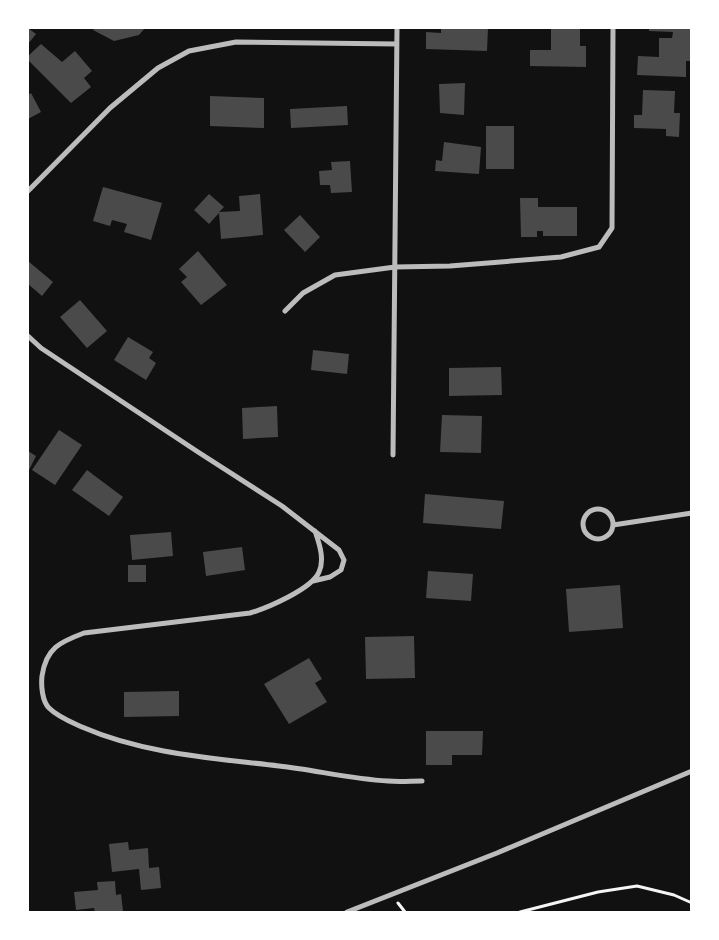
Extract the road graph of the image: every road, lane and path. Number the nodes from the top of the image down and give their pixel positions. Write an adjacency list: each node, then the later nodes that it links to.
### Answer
1 (397, 28): 3 (street)
2 (613, 28): 5 (street)
3 (397, 44): 4 (street); 5 (street)
4 (28, 191)
5 (395, 267): 6 (street); 8 (street)
6 (285, 311)
7 (28, 336): 11 (street)
8 (393, 455)
9 (692, 513): 10 (street)
10 (613, 525): 10 (street)
11 (314, 531): 12 (street); 12 (street)
12 (313, 581): 14 (street)
13 (692, 771): 16 (street)
14 (422, 781)
15 (692, 903): 17 (path)
16 (347, 912)
17 (520, 912)

